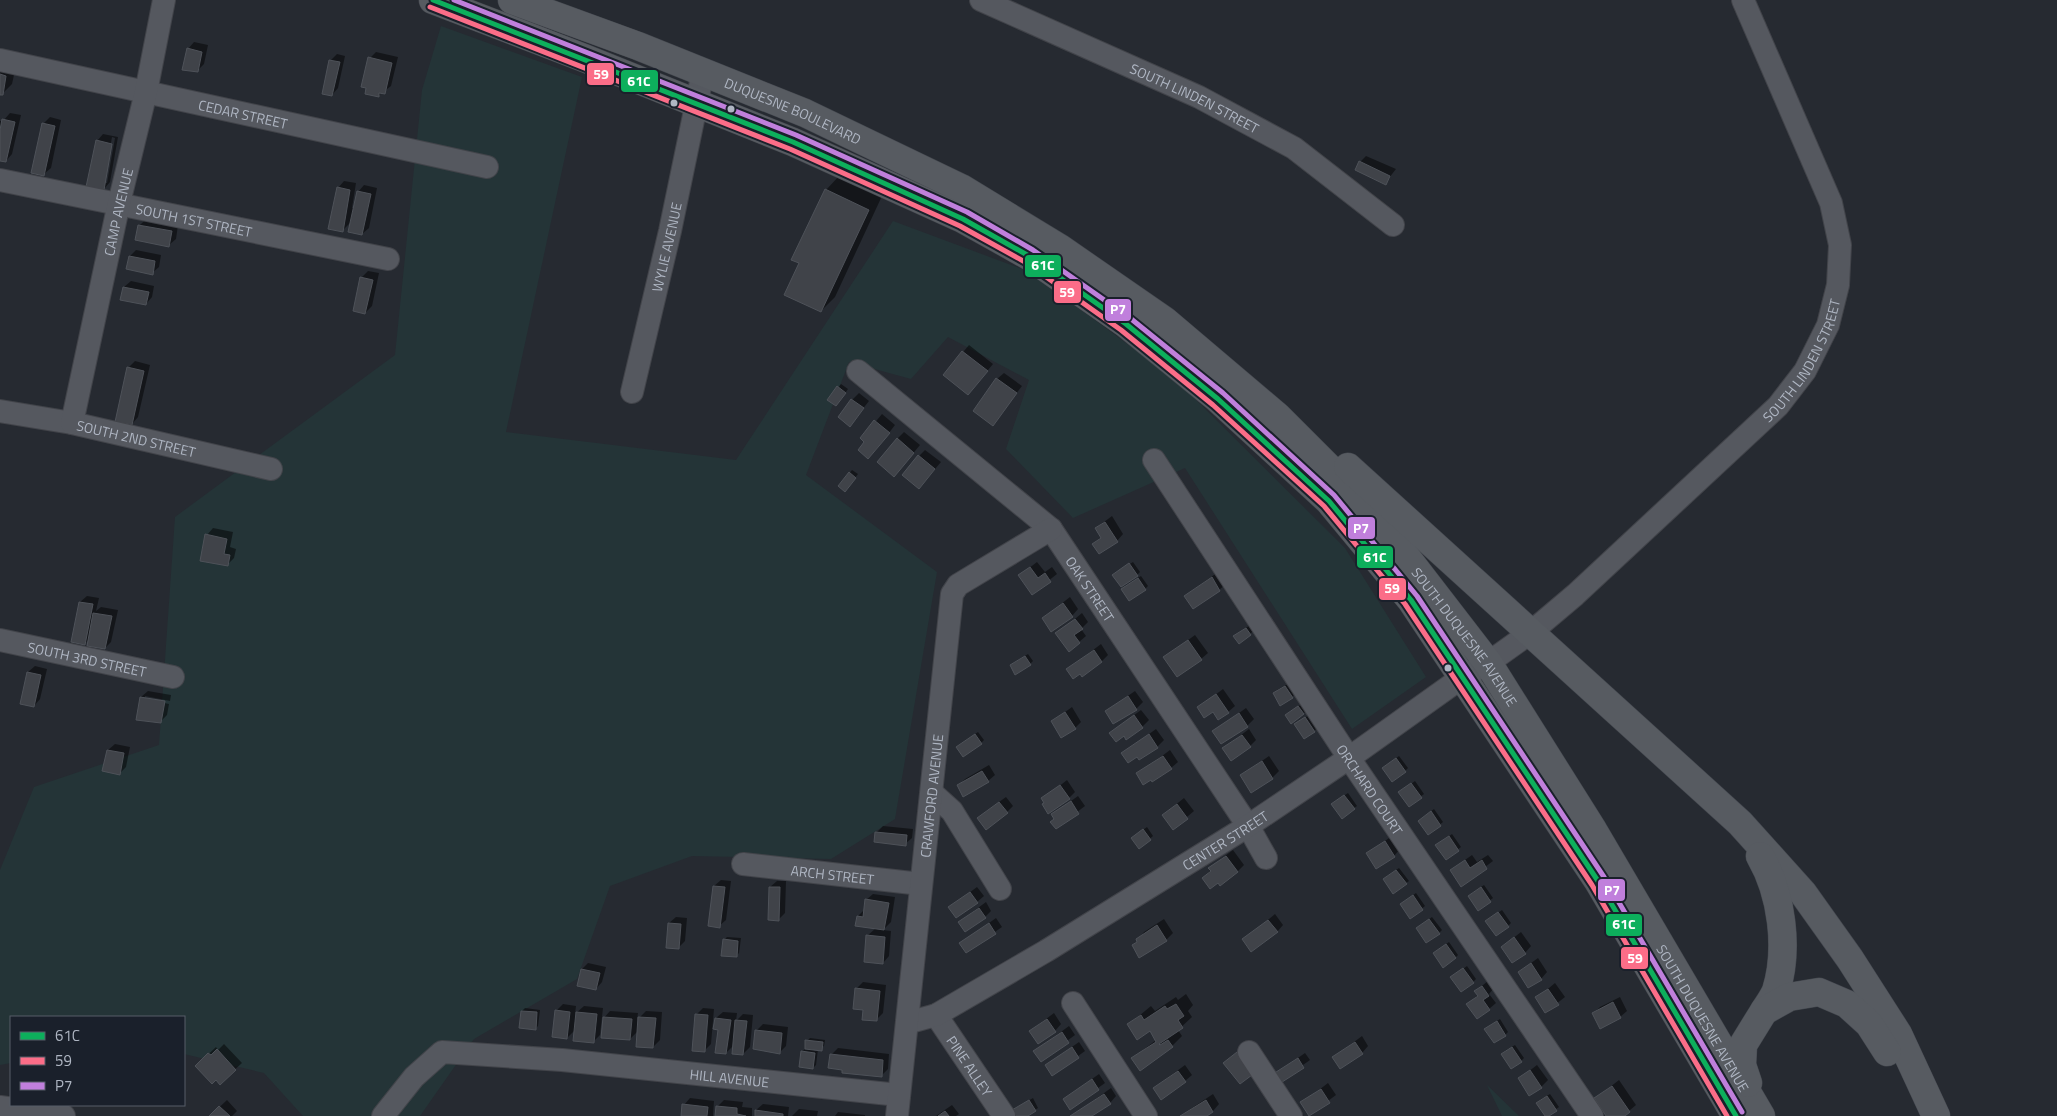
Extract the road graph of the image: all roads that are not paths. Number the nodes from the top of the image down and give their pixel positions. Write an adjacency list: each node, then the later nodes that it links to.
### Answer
1 (164, 0): 8 (street, CAMP AVENUE)
2 (432, 0): 9 (main road, SOUTH DUQUESNE AVENUE)
3 (512, 0): 7 (main road, DUQUESNE BOULEVARD)
4 (981, 0): 13 (street, SOUTH LINDEN STREET)
5 (1743, 0): 24 (street, SOUTH LINDEN STREET)
6 (0, 60): 8 (street, CEDAR STREET)
7 (703, 72): 9 (street, WYLIE AVENUE); 14 (main road, DUQUESNE BOULEVARD)
8 (146, 92): 10 (street, CEDAR STREET); 12 (street, CAMP AVENUE)
9 (695, 102): 18 (street, WYLIE AVENUE); 27 (main road, SOUTH DUQUESNE AVENUE)
10 (487, 167)
11 (0, 180): 12 (street, SOUTH 1ST STREET)
12 (119, 204): 15 (street, SOUTH 1ST STREET); 20 (street, CAMP AVENUE)
13 (1393, 225)
14 (1061, 249): 16 (main road, SOUTH DUQUESNE AVENUE)
15 (388, 259)
16 (1165, 322): 24 (main road); 26 (main road, SOUTH DUQUESNE AVENUE)
17 (858, 371): 23 (street, OAK STREET)
18 (632, 392)
19 (0, 411): 20 (street, SOUTH 2ND STREET)
20 (72, 423): 22 (street, SOUTH 2ND STREET)
21 (1154, 460): 29 (street, ORCHARD COURT)
22 (271, 469)
23 (1051, 529): 30 (street, CRAWFORD AVENUE); 32 (street, OAK STREET)
24 (1530, 633): 26 (street, CENTER STREET); 31 (main road)
25 (0, 640): 28 (street, SOUTH 3RD STREET)
26 (1488, 663): 27 (street, CENTER STREET); 44 (main road, SOUTH DUQUESNE AVENUE)
27 (1464, 676): 29 (street, CENTER STREET); 44 (main road, SOUTH DUQUESNE AVENUE)
28 (173, 677)
29 (1349, 758): 32 (street, CENTER STREET); 50 (street, ORCHARD COURT)
30 (932, 793): 35 (street, CRAWFORD AVENUE); 36 (street)
31 (1740, 823): 38 (main road); 52 (main road)
32 (1248, 826): 33 (street, OAK STREET); 39 (street, CENTER STREET)
33 (1266, 858)
34 (743, 864): 35 (street, ARCH STREET)
35 (922, 884): 40 (street, CRAWFORD AVENUE)
36 (1000, 889)
37 (1073, 1003): 48 (street)
38 (1764, 1011): 44 (main road); 51 (main road)
39 (936, 1015): 40 (street, CENTER STREET); 47 (street, PINE ALLEY)
40 (907, 1022): 42 (street, CRAWFORD AVENUE)
41 (1250, 1052): 49 (street)
42 (898, 1105): 46 (street, HILL AVENUE)
43 (7, 1110): 45 (street)
44 (1751, 1112)
45 (64, 1116)
46 (383, 1116)
47 (1004, 1116)
48 (1146, 1116)
49 (1291, 1116)
50 (1592, 1116)
51 (1919, 1116)
52 (1936, 1116)

